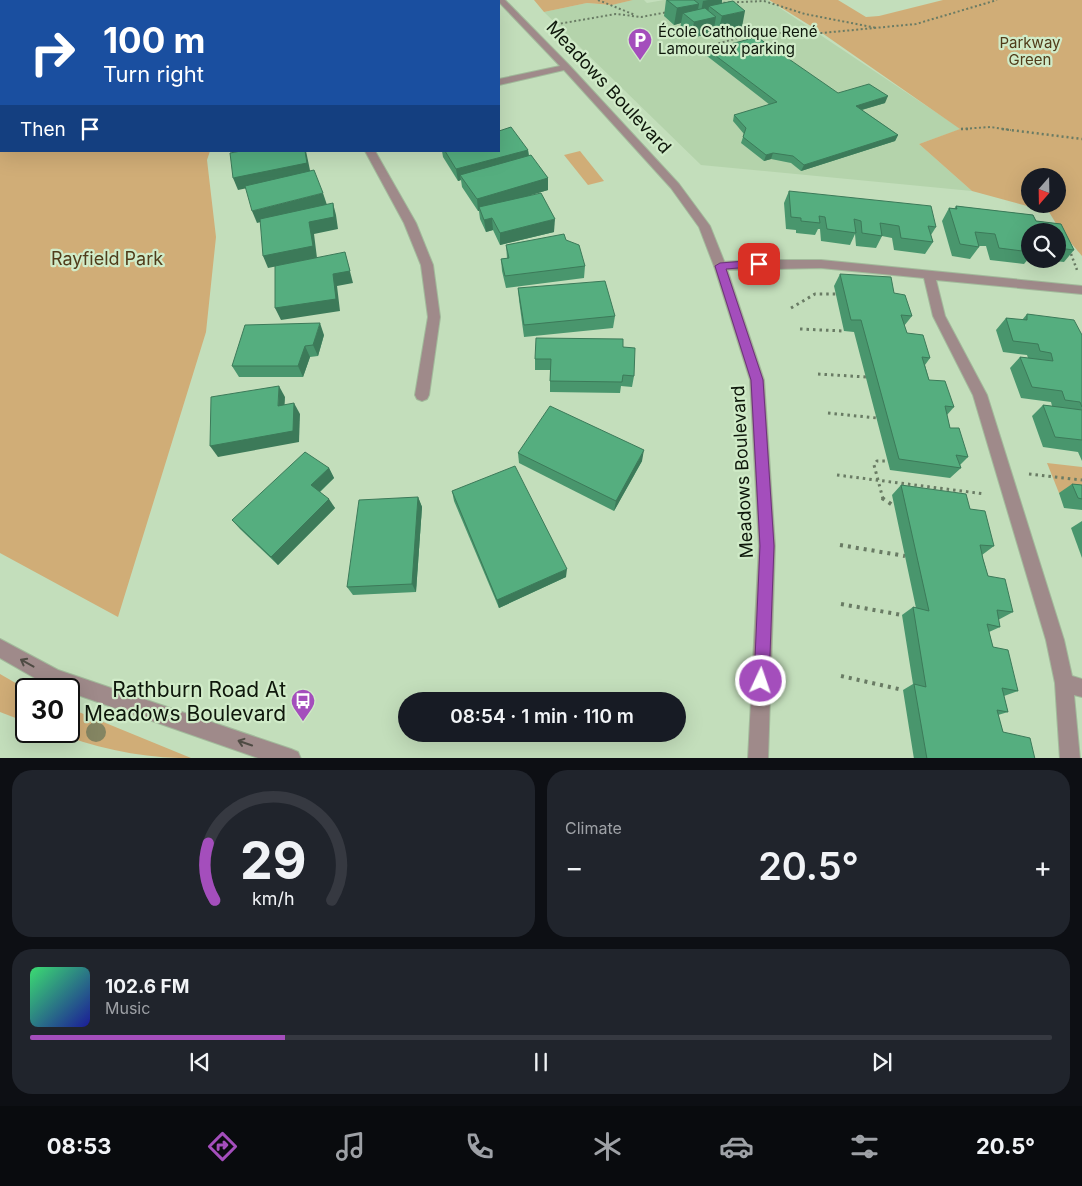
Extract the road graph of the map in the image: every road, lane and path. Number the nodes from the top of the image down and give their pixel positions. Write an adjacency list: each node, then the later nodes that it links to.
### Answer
1 (500, 0): 8 (street, Meadows Boulevard)
2 (598, 0): 6 (path)
3 (997, 0): 7 (path)
4 (712, 3): 7 (path)
5 (674, 11): 6 (path)
6 (641, 17): 8 (path)
7 (877, 28): 9 (path)
8 (529, 29): 10 (street, Meadows Boulevard)
9 (688, 52)
10 (566, 67): 11 (street); 15 (street, Meadows Boulevard)
11 (500, 82)
12 (961, 129): 13 (path)
13 (1082, 139)
14 (371, 152): 24 (street)
15 (720, 266): 16 (street); 44 (street, Meadows Boulevard)
16 (929, 276): 17 (street); 28 (street)
17 (1082, 290)
18 (836, 294): 19 (path)
19 (791, 308)
20 (800, 329): 21 (path)
21 (844, 331)
22 (818, 374): 23 (path)
23 (866, 377)
24 (422, 395)
25 (828, 414): 26 (path)
26 (877, 418)
27 (888, 461): 30 (path)
28 (1003, 471): 31 (path); 32 (street)
29 (837, 475): 30 (path)
30 (879, 480): 32 (path); 33 (path)
31 (1082, 480)
32 (1011, 497): 40 (street)
33 (894, 506)
34 (840, 545): 35 (path)
35 (905, 556)
36 (841, 604): 37 (path)
37 (902, 615)
38 (0, 648): 43 (street, one-way to 38)
39 (841, 676): 42 (path)
40 (1064, 683): 41 (street); 45 (street)
41 (1082, 688)
42 (903, 690)
43 (291, 758)
44 (758, 758)
45 (1070, 758)

